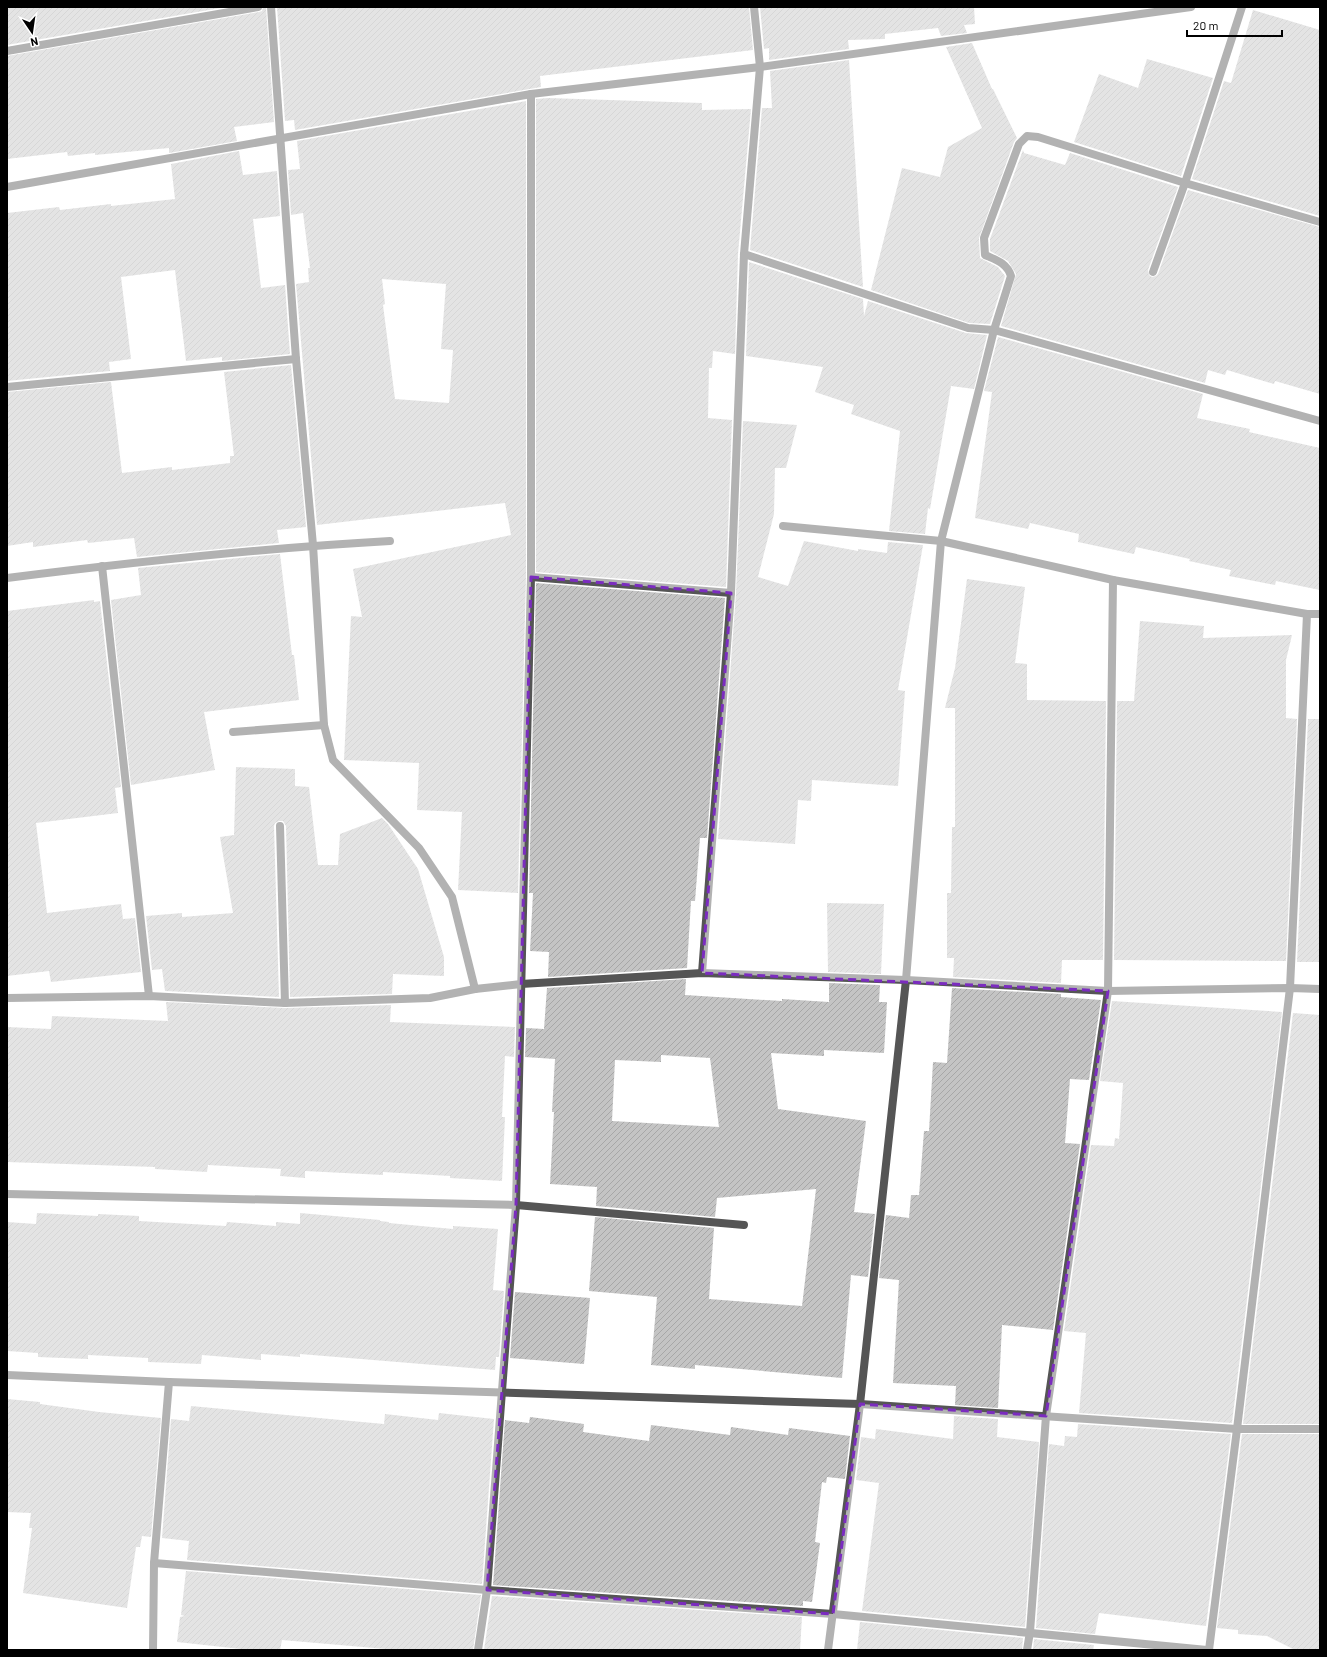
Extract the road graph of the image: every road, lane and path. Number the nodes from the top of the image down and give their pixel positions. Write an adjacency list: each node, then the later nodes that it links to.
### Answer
1 (258, 7): 6 (street)
2 (271, 7): 9 (street)
3 (754, 7): 7 (street)
4 (1191, 7): 7 (street)
5 (1242, 7): 10 (street)
6 (7, 51)
7 (760, 67): 8 (street); 13 (street)
8 (531, 94): 9 (street); 24 (street)
9 (280, 140): 11 (street); 16 (street)
10 (1185, 183): 12 (street); 14 (street); 15 (street)
11 (7, 187)
12 (1320, 222)
13 (744, 254): 15 (street); 27 (street)
14 (1153, 272)
15 (994, 330): 18 (street); 21 (street)
16 (296, 360): 17 (street); 22 (street)
17 (7, 387)
18 (1320, 421)
19 (783, 526): 21 (street)
20 (390, 541): 22 (street)
21 (941, 541): 26 (street); 34 (street)
22 (313, 545): 23 (street); 30 (street)
23 (102, 566): 25 (street); 40 (street)
24 (531, 577): 27 (street); 35 (street)
25 (7, 578)
26 (1113, 580): 28 (street); 39 (street)
27 (731, 593): 33 (street)
28 (1307, 614): 29 (street); 36 (street)
29 (1320, 614)
30 (324, 725): 31 (street); 38 (street)
31 (232, 732)
32 (280, 826): 42 (street)
33 (702, 973): 34 (street); 35 (street)
34 (906, 980): 39 (street); 49 (street)
35 (521, 984): 38 (street); 44 (street)
36 (1290, 988): 37 (street); 39 (street); 51 (street)
37 (1320, 989)
38 (475, 990): 42 (street)
39 (1108, 991): 50 (street)
40 (149, 996): 41 (street); 42 (street)
41 (7, 998)
42 (285, 1003)
43 (7, 1194): 44 (street)
44 (516, 1205): 45 (street); 48 (street)
45 (744, 1225)
46 (7, 1375): 47 (street)
47 (169, 1382): 48 (street); 53 (street)
48 (502, 1392): 49 (street); 54 (street)
49 (860, 1404): 50 (street); 55 (street)
50 (1046, 1416): 51 (street); 56 (street)
51 (1237, 1429): 52 (street); 61 (street)
52 (1320, 1429)
53 (154, 1563): 54 (street); 57 (street)
54 (487, 1590): 55 (street); 58 (street)
55 (833, 1614): 56 (street); 59 (street)
56 (1030, 1632): 60 (street); 61 (street)
57 (153, 1650)
58 (478, 1650)
59 (828, 1650)
60 (1027, 1650)
61 (1208, 1650)

